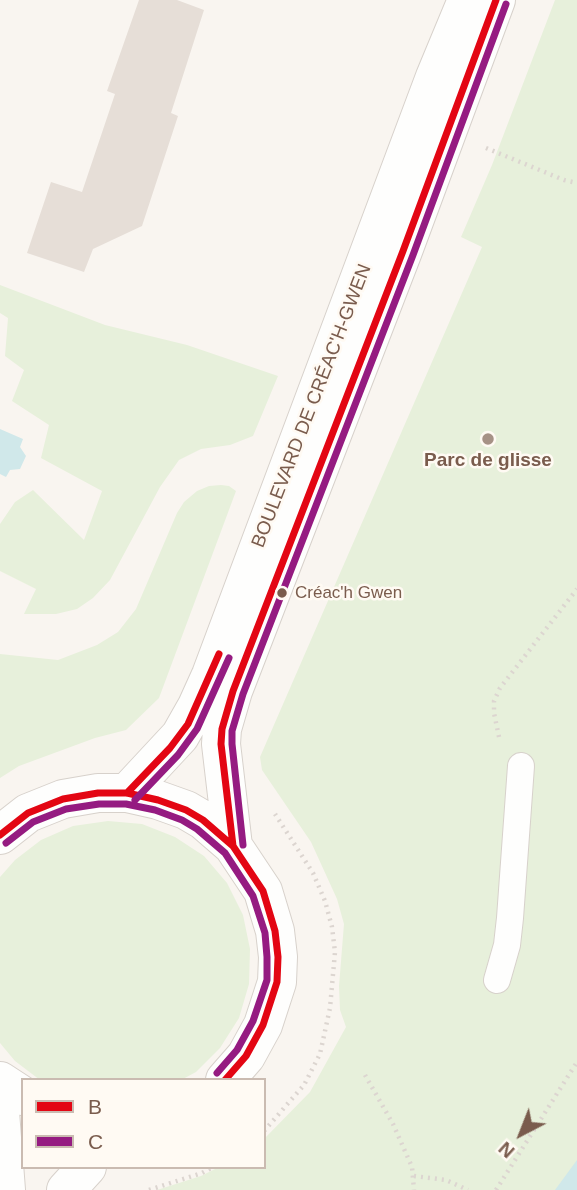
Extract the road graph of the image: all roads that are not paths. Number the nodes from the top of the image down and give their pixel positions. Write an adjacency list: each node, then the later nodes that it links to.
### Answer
1 (467, 0): 4 (street, BOULEVARD DE CRÉAC'H-GWEN)
2 (496, 0): 6 (street, BOULEVARD DE CRÉAC'H-GWEN)
3 (521, 766): 7 (lane)
4 (127, 793): 5 (street); 6 (street)
5 (0, 835)
6 (233, 846): 8 (street)
7 (498, 980)
8 (227, 1078)
9 (0, 1081): 10 (street)
10 (21, 1095)
11 (0, 1112): 13 (street)
12 (85, 1169): 14 (street)
13 (6, 1190)
14 (66, 1190)

